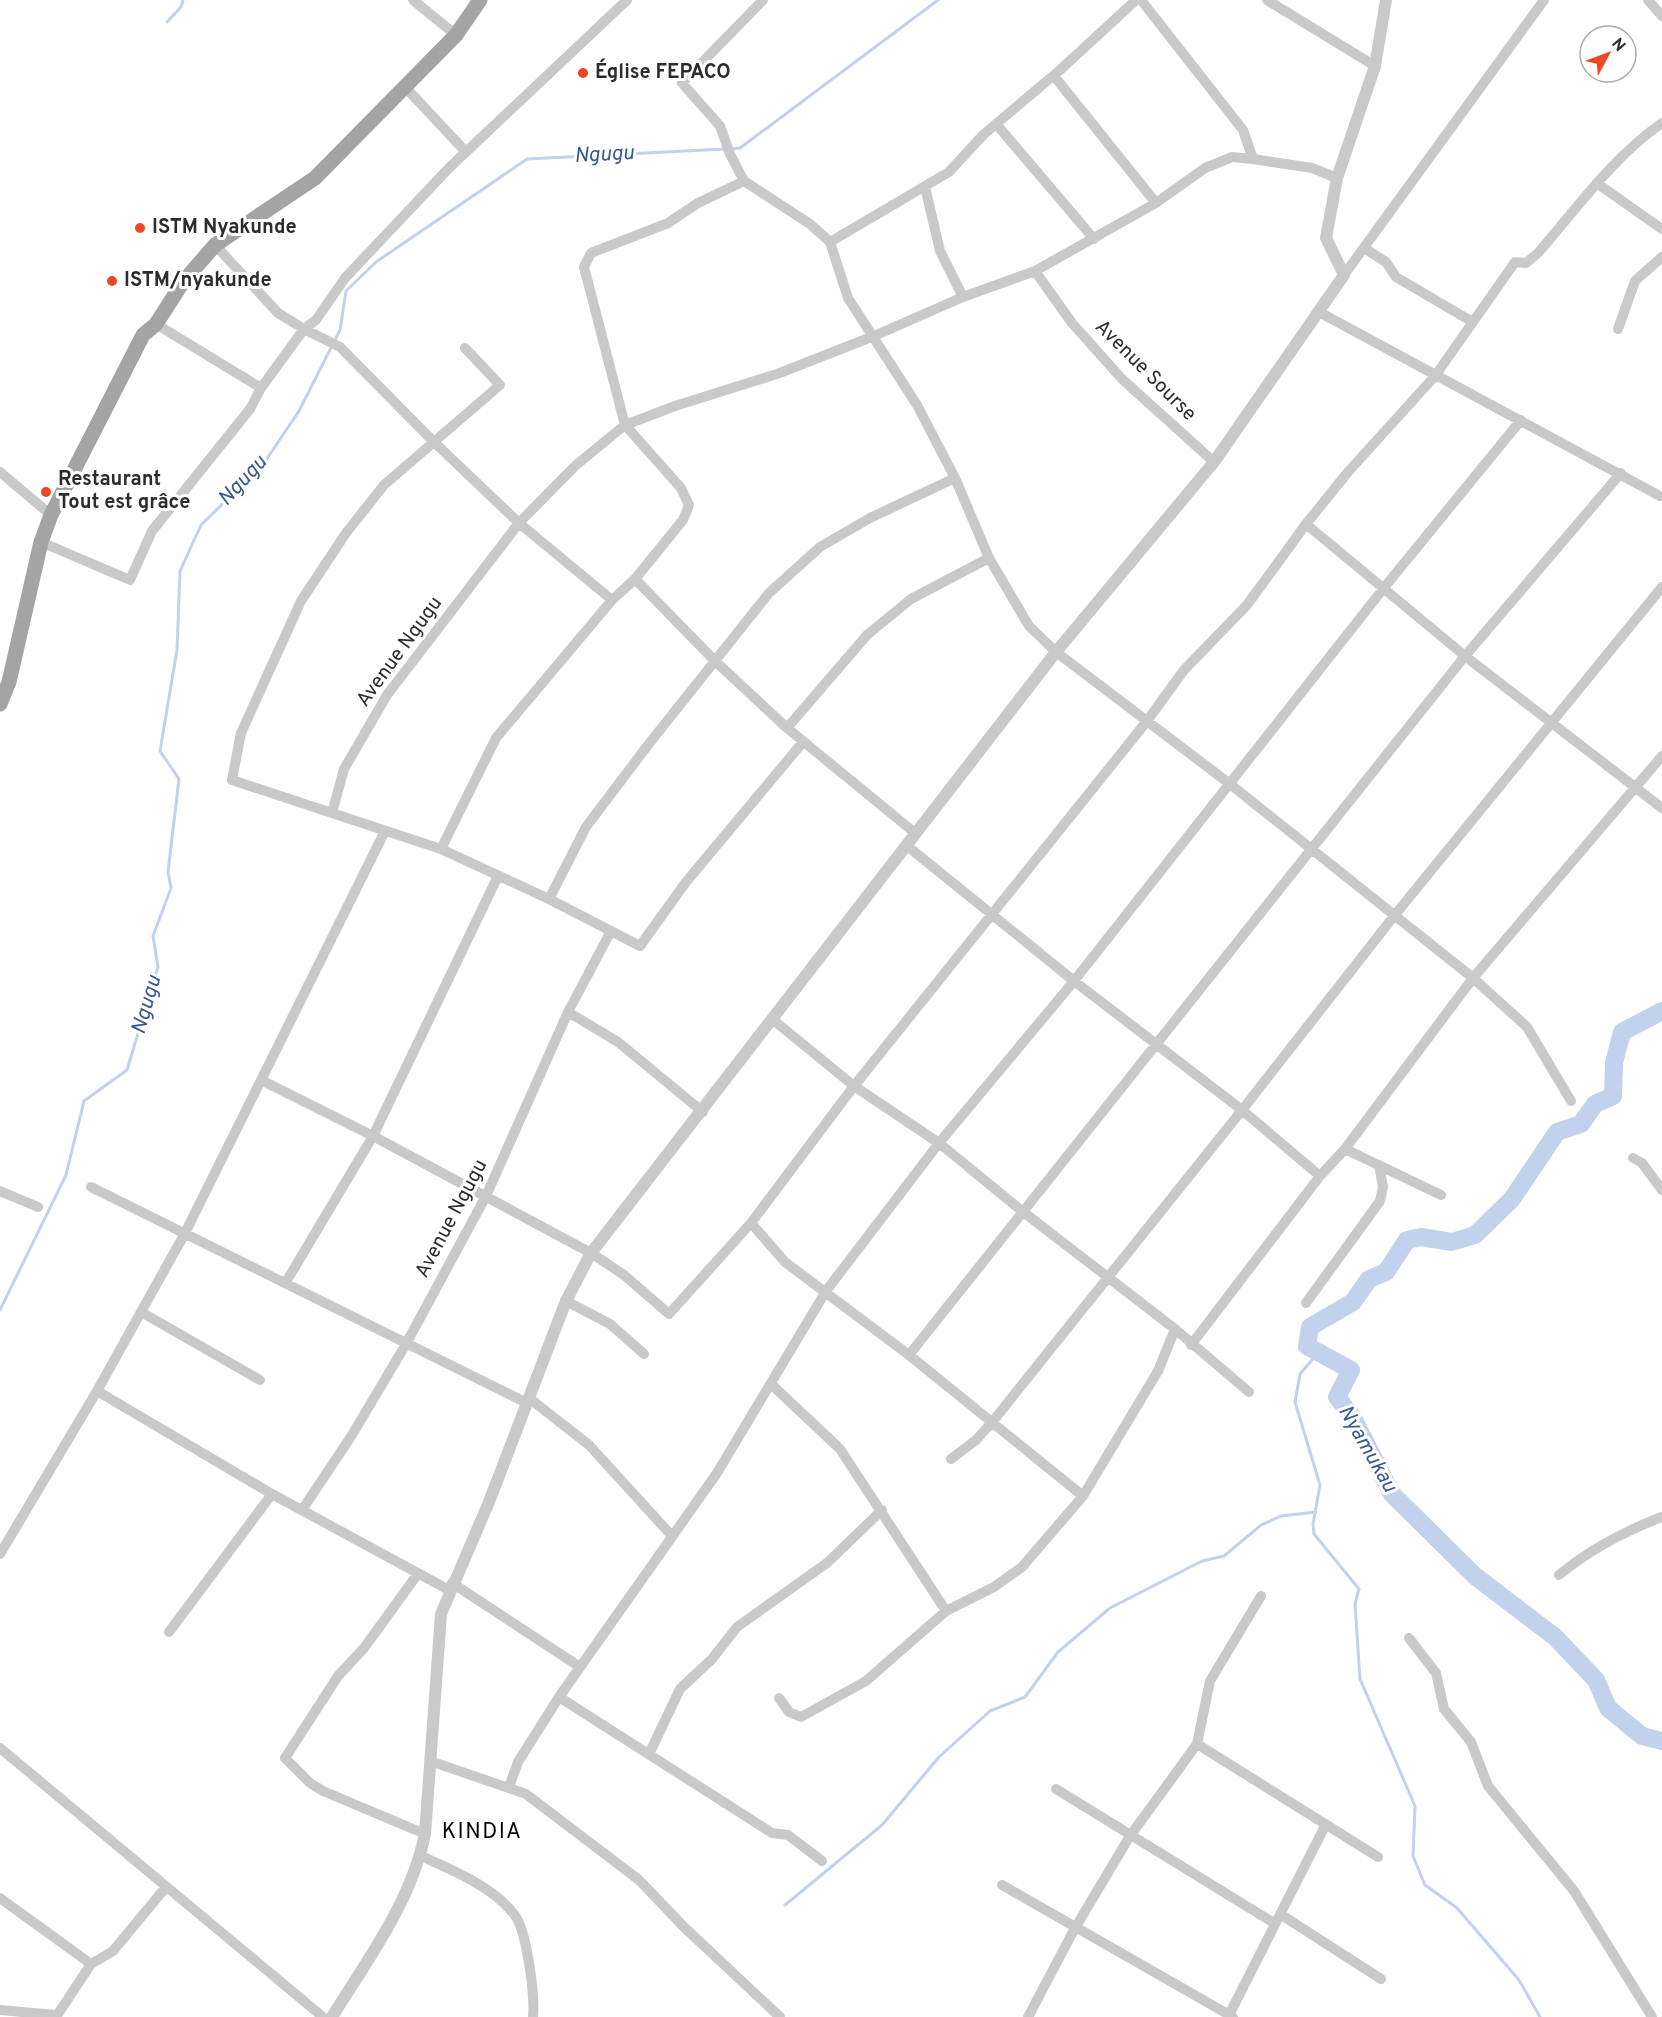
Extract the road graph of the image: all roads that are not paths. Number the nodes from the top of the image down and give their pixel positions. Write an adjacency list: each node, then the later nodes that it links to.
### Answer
1 (413, 0): 12 (street)
2 (480, 0): 12 (main road)
3 (627, 0): 18 (street)
4 (763, 0): 21 (street)
5 (1136, 0): 14 (street)
6 (1141, 0): 19 (street)
7 (1267, 0): 13 (street)
8 (1386, 0): 13 (street)
9 (1544, 0): 29 (street)
10 (1648, 0): 11 (street)
11 (1662, 16)
12 (456, 35): 15 (main road)
13 (1375, 66): 20 (street)
14 (1054, 76): 17 (street); 24 (street)
15 (406, 88): 18 (street); 28 (main road)
16 (1662, 123): 22 (street)
17 (997, 125): 23 (street); 26 (street)
18 (466, 152): 37 (street)
19 (1253, 159): 20 (street); 24 (street)
20 (1336, 178): 32 (street)
21 (744, 181): 27 (street); 44 (street)
22 (1598, 184): 25 (street); 35 (street)
23 (925, 187): 27 (street); 33 (street)
24 (1156, 204): 26 (street)
25 (1662, 229)
26 (1094, 239): 31 (street)
27 (830, 242): 39 (street)
28 (215, 244): 36 (main road); 37 (street)
29 (1364, 248): 32 (street); 35 (street)
30 (1662, 257): 38 (street)
31 (1035, 271): 33 (street); 46 (street, Avenue Sourse)
32 (1344, 275): 34 (street)
33 (963, 297): 39 (street)
34 (1319, 312): 41 (street); 46 (street)
35 (1471, 321): 41 (street)
36 (156, 324): 42 (street); 51 (main road)
37 (304, 329): 42 (street); 45 (street)
38 (1618, 329)
39 (874, 336): 44 (street); 49 (street)
40 (465, 348): 45 (street)
41 (1435, 376): 43 (street); 53 (street)
42 (261, 388): 54 (street)
43 (1521, 420): 48 (street); 58 (street)
44 (625, 425): 52 (street); 56 (street)
45 (433, 441): 52 (street); 73 (street)
46 (1214, 462): 60 (street)
47 (0, 472): 51 (street)
48 (1621, 473): 50 (street); 61 (street)
49 (955, 478): 55 (street); 62 (street)
50 (1660, 496)
51 (51, 515): 54 (main road)
52 (519, 522): 59 (street); 73 (street, Avenue Ngugu)
53 (1306, 524): 58 (street); 65 (street)
54 (41, 542): 63 (main road)
55 (989, 558): 60 (street); 67 (street)
56 (635, 579): 59 (street); 62 (street)
57 (1662, 586): 66 (street)
58 (1383, 589): 61 (street); 70 (street)
59 (612, 600): 77 (street)
60 (1056, 652): 65 (street); 75 (street)
61 (1465, 656): 66 (street); 78 (street)
62 (714, 660): 67 (street); 80 (street)
63 (5, 680): 64 (main road)
64 (0, 704)
65 (1147, 721): 70 (street); 81 (street)
66 (1550, 722): 71 (street); 82 (street)
67 (787, 728): 68 (street)
68 (803, 742): 75 (street); 83 (street)
69 (1662, 756): 71 (street)
70 (1230, 784): 78 (street); 85 (street)
71 (1634, 788): 72 (street); 84 (street)
72 (1662, 808)
73 (332, 813): 74 (street)
74 (385, 831): 77 (street); 89 (street)
75 (915, 833): 76 (street)
76 (906, 845): 81 (street); 87 (street)
77 (441, 849): 79 (street)
78 (1312, 851): 82 (street); 88 (street)
79 (498, 876): 80 (street); 94 (street)
80 (549, 898): 83 (street)
81 (991, 913): 85 (street); 90 (street)
82 (1394, 916): 84 (street); 92 (street)
83 (610, 931): 86 (street, Avenue Ngugu)
84 (1473, 978): 91 (street); 96 (street)
85 (1074, 981): 88 (street); 95 (street)
86 (568, 1012): 93 (street); 104 (street, Avenue Ngugu)
87 (772, 1020): 90 (street); 93 (street)
88 (1156, 1044): 92 (street); 106 (street)
89 (261, 1080): 94 (street); 108 (street)
90 (854, 1086): 95 (street); 107 (street)
91 (1571, 1101)
92 (1242, 1110): 99 (street); 110 (street)
93 (703, 1112): 109 (street)
94 (373, 1136): 104 (street); 111 (street)
95 (939, 1143): 106 (street); 112 (street)
96 (1345, 1149): 98 (street); 99 (street)
97 (1633, 1158): 101 (street)
98 (1379, 1165): 103 (street); 114 (street)
99 (1320, 1176): 118 (street)
100 (91, 1187): 108 (street)
101 (1662, 1190)
102 (0, 1191): 105 (street)
103 (1441, 1195)
104 (486, 1197): 109 (street); 117 (street, Avenue Ngugu)
105 (38, 1207)
106 (1022, 1211): 110 (street); 120 (street)
107 (751, 1223): 109 (street); 112 (street)
108 (185, 1233): 111 (street); 115 (street)
109 (591, 1253): 113 (street)
110 (1107, 1276): 116 (street); 126 (street)
111 (286, 1282): 117 (street)
112 (826, 1291): 120 (street); 122 (street)
113 (566, 1301): 119 (street); 125 (street)
114 (1306, 1303)
115 (141, 1311): 121 (street); 123 (street)
116 (1175, 1329): 118 (street); 129 (street)
117 (406, 1344): 125 (street); 130 (street, Avenue Ngugu)
118 (1191, 1344): 124 (street)
119 (644, 1354)
120 (909, 1354): 126 (street)
121 (261, 1380)
122 (771, 1384): 131 (street); 133 (street)
123 (97, 1391): 128 (street); 134 (street)
124 (1249, 1392)
125 (528, 1401): 133 (street); 137 (street)
126 (993, 1421): 127 (street); 129 (street)
127 (951, 1459)
128 (272, 1494): 130 (street); 140 (street)
129 (1083, 1496): 139 (street)
130 (302, 1510): 135 (street)
131 (882, 1510): 139 (street); 147 (street)
132 (1662, 1516): 136 (street)
133 (672, 1536): 142 (street)
134 (0, 1554)
135 (417, 1575): 137 (street); 152 (street)
136 (1559, 1575)
137 (451, 1586): 142 (street); 148 (street)
138 (1261, 1596): 145 (street)
139 (946, 1611): 144 (street)
140 (169, 1632)
141 (1410, 1638): 172 (street)
142 (579, 1667): 143 (street)
143 (559, 1697): 147 (street); 149 (street)
144 (779, 1698)
145 (1197, 1744): 151 (street); 153 (street)
146 (0, 1748): 158 (street)
147 (649, 1754): 156 (street)
148 (430, 1761): 149 (street); 152 (street)
149 (510, 1787): 170 (street)
150 (1056, 1789): 153 (street)
151 (1326, 1824): 155 (street); 160 (street)
152 (425, 1834): 154 (street)
153 (1130, 1836): 160 (street); 161 (street)
154 (421, 1856): 168 (street); 169 (street)
155 (1378, 1857)
156 (822, 1862)
157 (1002, 1885): 161 (street)
158 (166, 1887): 162 (street); 167 (street)
159 (0, 1898): 162 (street)
160 (1277, 1918): 163 (street); 166 (street)
161 (1075, 1929): 166 (street); 171 (street)
162 (91, 1964): 165 (street)
163 (1381, 1978)
164 (0, 2010): 165 (street)
165 (56, 2016)
166 (1230, 2016)
167 (323, 2017)
168 (332, 2017)
169 (533, 2017)
170 (780, 2017)
171 (1028, 2017)
172 (1652, 2017)

